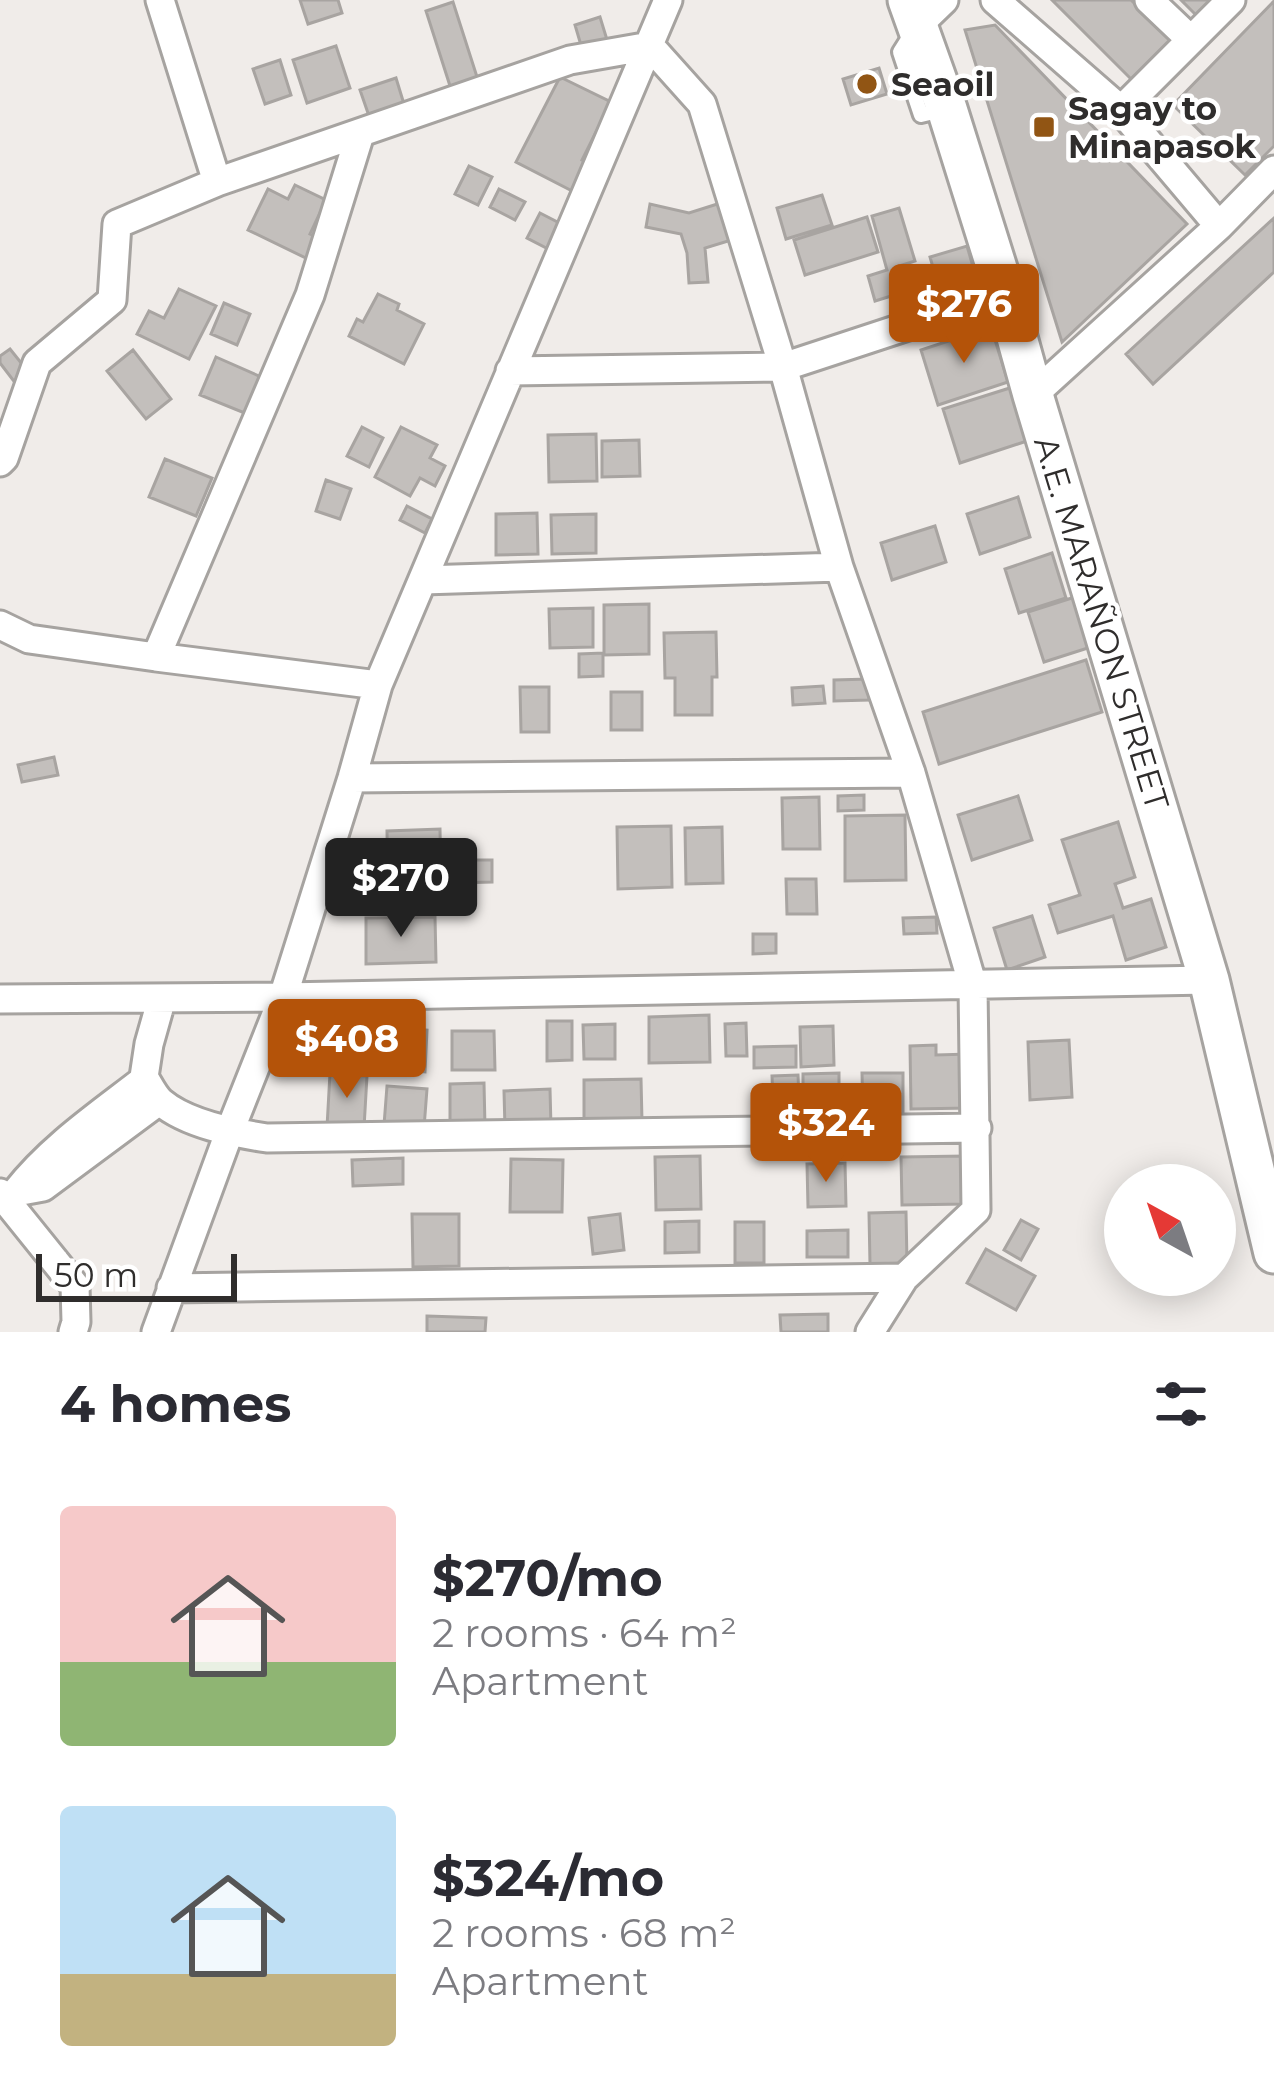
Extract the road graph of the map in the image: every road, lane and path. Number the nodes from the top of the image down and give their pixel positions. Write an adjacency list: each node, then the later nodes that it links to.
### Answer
1 (160, 0): 12 (street)
2 (668, 0): 8 (street)
3 (995, 0): 9 (street)
4 (1149, 0): 7 (street)
5 (1232, 0): 7 (street)
6 (923, 9): 14 (main road, A.E. MARAÑON STREET)
7 (1191, 40): 9 (street)
8 (650, 46): 10 (street); 15 (street); 16 (street)
9 (1121, 110): 13 (street)
10 (360, 134): 12 (street); 22 (street)
11 (1274, 170): 13 (street)
12 (218, 182): 18 (street)
13 (1219, 226): 17 (street)
14 (1005, 294): 15 (street); 17 (main road, A.E. MARAÑON STREET)
15 (784, 368): 16 (street); 19 (street)
16 (510, 371): 20 (street)
17 (1033, 395): 26 (main road, A.E. MARAÑON STREET)
18 (0, 462)
19 (839, 567): 20 (street); 24 (street)
20 (423, 580): 23 (street)
21 (0, 626): 22 (street)
22 (156, 657): 23 (street)
23 (378, 685): 25 (street)
24 (911, 773): 25 (street); 27 (street)
25 (352, 778): 28 (street)
26 (1210, 980): 27 (street); 34 (main road, A.E. MARAÑON STREET)
27 (973, 986): 28 (street); 32 (street)
28 (283, 997): 29 (street); 33 (street)
29 (162, 998): 30 (street); 31 (street)
30 (0, 999)
31 (152, 1090): 33 (street); 35 (street)
32 (977, 1128): 33 (street); 37 (street)
33 (229, 1132): 38 (street)
34 (1262, 1145): 36 (main road, A.E. MARAÑON STREET)
35 (5, 1197): 39 (street)
36 (1274, 1253)
37 (904, 1278): 38 (street); 41 (street)
38 (171, 1288): 40 (street)
39 (73, 1332)
40 (157, 1332)
41 (870, 1332)

